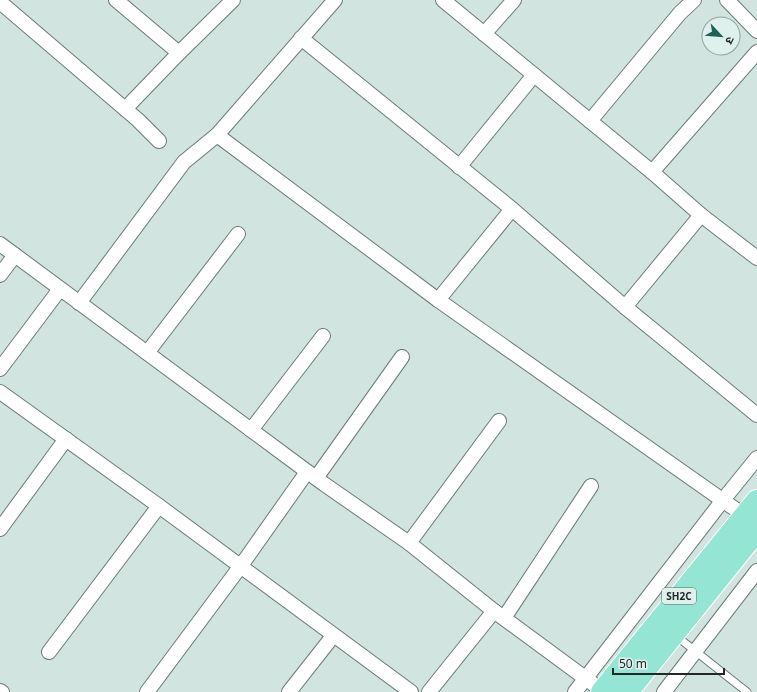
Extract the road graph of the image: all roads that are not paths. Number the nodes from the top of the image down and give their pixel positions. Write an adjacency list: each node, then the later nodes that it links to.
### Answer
1 (116, 0): 13 (street)
2 (233, 0): 13 (street)
3 (335, 0): 11 (street)
4 (443, 0): 10 (street)
5 (514, 0): 10 (street)
6 (694, 0): 16 (street)
7 (726, 0): 9 (street)
8 (0, 2): 15 (street)
9 (757, 30)
10 (484, 34): 14 (street)
11 (301, 38): 17 (street); 19 (street)
12 (757, 52): 20 (street)
13 (179, 53): 15 (street)
14 (534, 75): 16 (street); 19 (street)
15 (125, 109): 18 (street)
16 (590, 121): 20 (street)
17 (217, 135): 29 (street); 30 (street)
18 (159, 141)
19 (459, 168): 21 (street)
20 (652, 172): 22 (street)
21 (512, 209): 29 (street); 31 (street)
22 (701, 215): 26 (street); 31 (street)
23 (238, 234): 33 (street)
24 (0, 244): 25 (street)
25 (15, 255): 27 (street); 28 (street)
26 (757, 258)
27 (0, 275)
28 (60, 289): 30 (street); 35 (street)
29 (438, 300): 44 (street)
30 (79, 302): 33 (street)
31 (625, 307): 37 (street)
32 (323, 336): 39 (street)
33 (147, 353): 39 (street)
34 (402, 357): 42 (street)
35 (0, 369)
36 (0, 392): 40 (street)
37 (757, 414)
38 (499, 421): 48 (street)
39 (251, 430): 42 (street)
40 (66, 439): 45 (street); 47 (street)
41 (757, 458): 44 (street)
42 (311, 475): 48 (street); 49 (street)
43 (591, 486): 53 (street)
44 (723, 500): 46 (street); 51 (street)
45 (159, 506): 49 (street); 57 (street)
46 (753, 516): 52 (main road, SH2C); 54 (main road, SH2C)
47 (0, 529)
48 (409, 543): 53 (street)
49 (240, 567): 55 (street); 59 (street)
50 (757, 572): 56 (street)
51 (665, 575): 52 (street); 58 (street)
52 (684, 590): 58 (main road, SH2C)
53 (499, 615): 58 (street); 62 (street)
54 (674, 634): 56 (lane); 64 (main road, SH2C)
55 (333, 636): 60 (street); 61 (street)
56 (695, 651): 65 (street); 66 (lane)
57 (49, 652)
58 (599, 688): 63 (street)
59 (147, 692)
60 (289, 692)
61 (411, 692)
62 (429, 692)
63 (576, 692)
64 (627, 692)
65 (664, 692)
66 (747, 692)

